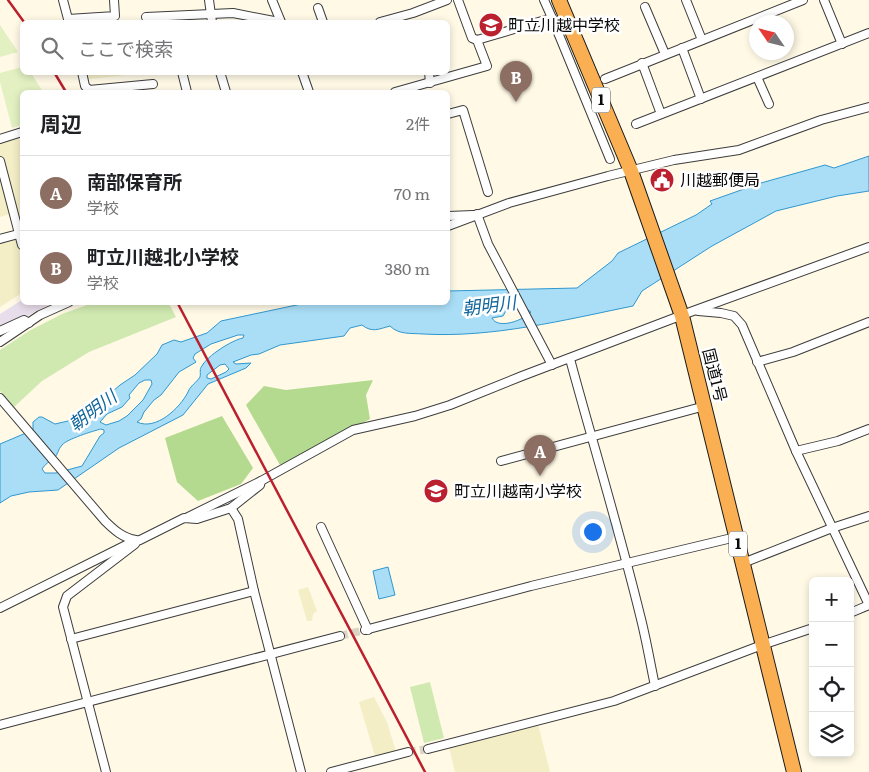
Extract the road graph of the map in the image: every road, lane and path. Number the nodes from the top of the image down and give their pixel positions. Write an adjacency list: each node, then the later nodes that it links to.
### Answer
1 (63, 0): 17 (street)
2 (114, 0): 18 (street)
3 (210, 0): 15 (street)
4 (272, 0): 20 (street)
5 (447, 0): 22 (street)
6 (458, 0): 24 (street)
7 (544, 0): 16 (street)
8 (559, 0): 55 (highway, 国道1号 / 1)
9 (686, 0): 25 (street)
10 (802, 0): 25 (street)
11 (824, 0): 26 (street)
12 (645, 7): 28 (street)
13 (318, 8): 21 (street)
14 (146, 16): 15 (street)
15 (211, 18): 19 (street)
16 (552, 18): 24 (street); 53 (street)
17 (69, 20)
18 (78, 20)
19 (270, 20)
20 (279, 20)
21 (322, 20)
22 (387, 20)
23 (869, 32): 26 (street)
24 (477, 40): 37 (street)
25 (702, 40): 27 (street)
26 (842, 44): 35 (street)
27 (682, 48): 28 (street); 45 (street)
28 (665, 54): 29 (street)
29 (642, 63): 36 (street); 49 (street)
30 (83, 75): 39 (street)
31 (183, 75): 41 (street)
32 (221, 75): 42 (street)
33 (303, 75): 43 (street)
34 (429, 75): 37 (street)
35 (757, 77): 45 (street); 46 (street)
36 (605, 79)
37 (430, 83): 44 (street)
38 (153, 84): 40 (street)
39 (88, 90)
40 (98, 90)
41 (186, 90)
42 (225, 90)
43 (308, 90)
44 (403, 90)
45 (701, 98): 49 (street)
46 (769, 104)
47 (869, 108): 55 (street)
48 (450, 113): 56 (street)
49 (661, 114): 50 (street)
50 (636, 124)
51 (20, 133): 52 (street)
52 (0, 139)
53 (610, 158)
54 (0, 160): 60 (street)
55 (631, 170): 57 (street); 65 (highway, 国道1号 / 1)
56 (488, 192)
57 (477, 214): 58 (street); 59 (street); 72 (street)
58 (450, 216)
59 (450, 225)
60 (20, 230)
61 (20, 233): 62 (street)
62 (0, 239)
63 (869, 247): 65 (street)
64 (62, 305): 67 (street)
65 (687, 313): 70 (street); 71 (street); 74 (highway, 国道1号 / 1)
66 (869, 322): 71 (street)
67 (29, 323): 68 (street); 69 (street)
68 (0, 331)
69 (0, 342)
70 (570, 358): 72 (street); 76 (street)
71 (757, 362): 77 (street)
72 (552, 365): 79 (street)
73 (0, 398): 86 (street)
74 (705, 406): 76 (street); 85 (highway, 国道1号 / 1)
75 (869, 429): 77 (street)
76 (591, 437): 78 (street); 87 (street)
77 (796, 451): 84 (street)
78 (501, 461)
79 (261, 481): 80 (street); 82 (street)
80 (231, 508): 82 (street); 89 (street)
81 (869, 516): 84 (street)
82 (184, 518): 86 (street)
83 (321, 527): 87 (street)
84 (832, 528): 88 (street); 90 (street)
85 (736, 537): 87 (street); 88 (highway, 国道1号 / 1)
86 (140, 540): 91 (street); 95 (street)
87 (626, 563): 98 (street)
88 (743, 563): 96 (highway, 国道1号 / 1)
89 (254, 592): 95 (street); 97 (street)
90 (869, 605): 92 (street)
91 (0, 608)
92 (854, 611)
93 (809, 629): 96 (street)
94 (340, 636): 97 (street)
95 (71, 639): 99 (street)
96 (762, 645): 98 (street); 106 (highway, 国道1号 / 1)
97 (270, 655): 99 (street); 104 (street)
98 (655, 686): 101 (street)
99 (88, 702): 100 (street); 103 (street)
100 (0, 725)
101 (428, 749)
102 (408, 752): 105 (street)
103 (106, 772)
104 (301, 772)
105 (331, 772)
106 (794, 772)

